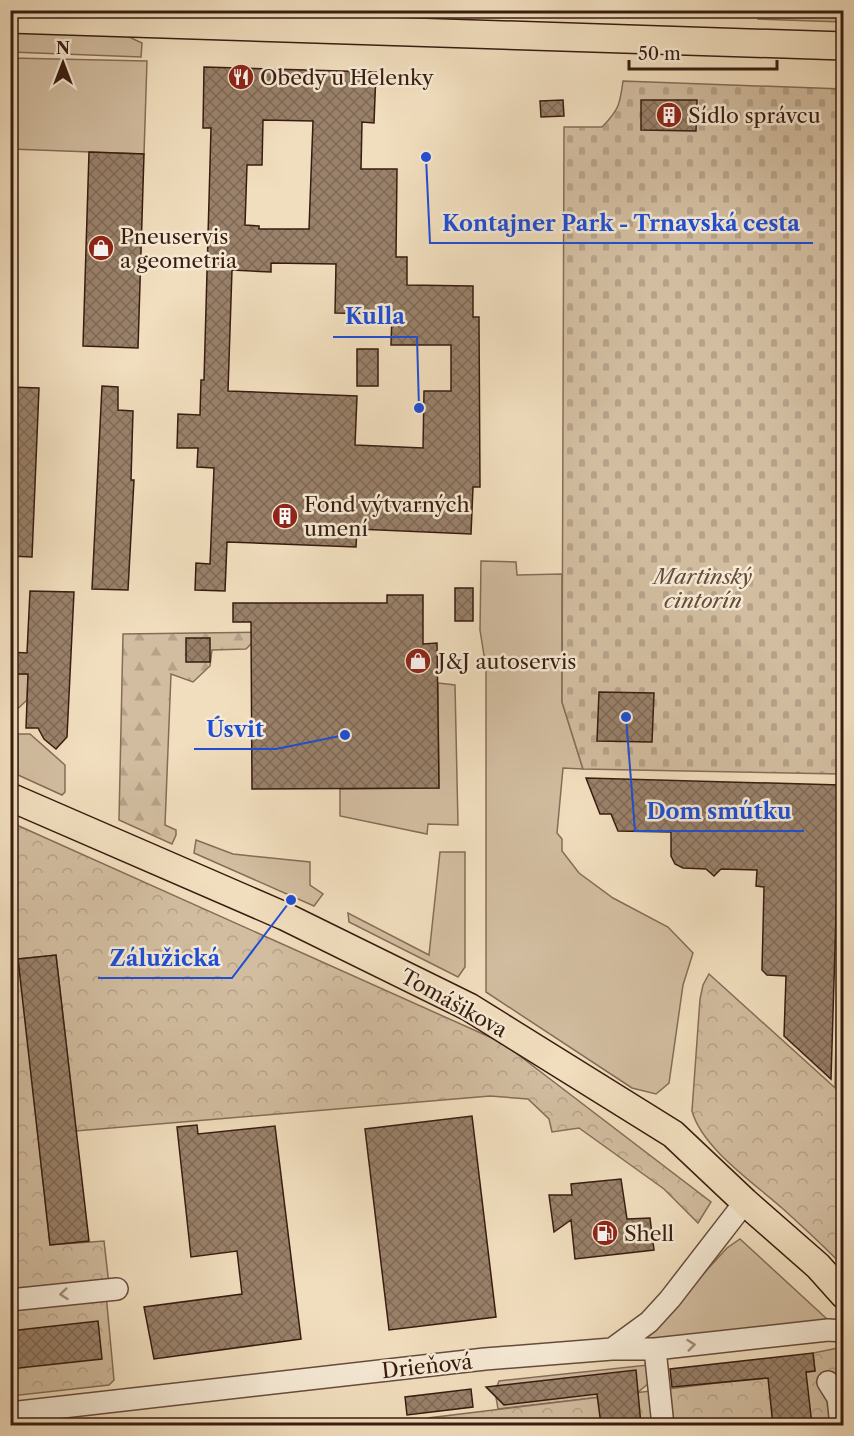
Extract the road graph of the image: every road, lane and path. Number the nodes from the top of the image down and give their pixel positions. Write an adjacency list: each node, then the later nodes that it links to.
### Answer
1 (10, 19): 2 (main road)
2 (843, 46)
3 (10, 797): 4 (main road, Tomášikova)
4 (745, 1202): 6 (main road, Tomášikova); 9 (street)
5 (117, 1289): 7 (street, one-way to 7)
6 (843, 1295)
7 (10, 1300)
8 (843, 1331): 10 (street, Drieňová, one-way to 8)
9 (612, 1349): 10 (street, Drieňová); 12 (street, Drieňová)
10 (655, 1349): 13 (street)
11 (828, 1382): 14 (street)
12 (10, 1413)
13 (663, 1425)
14 (841, 1425)

